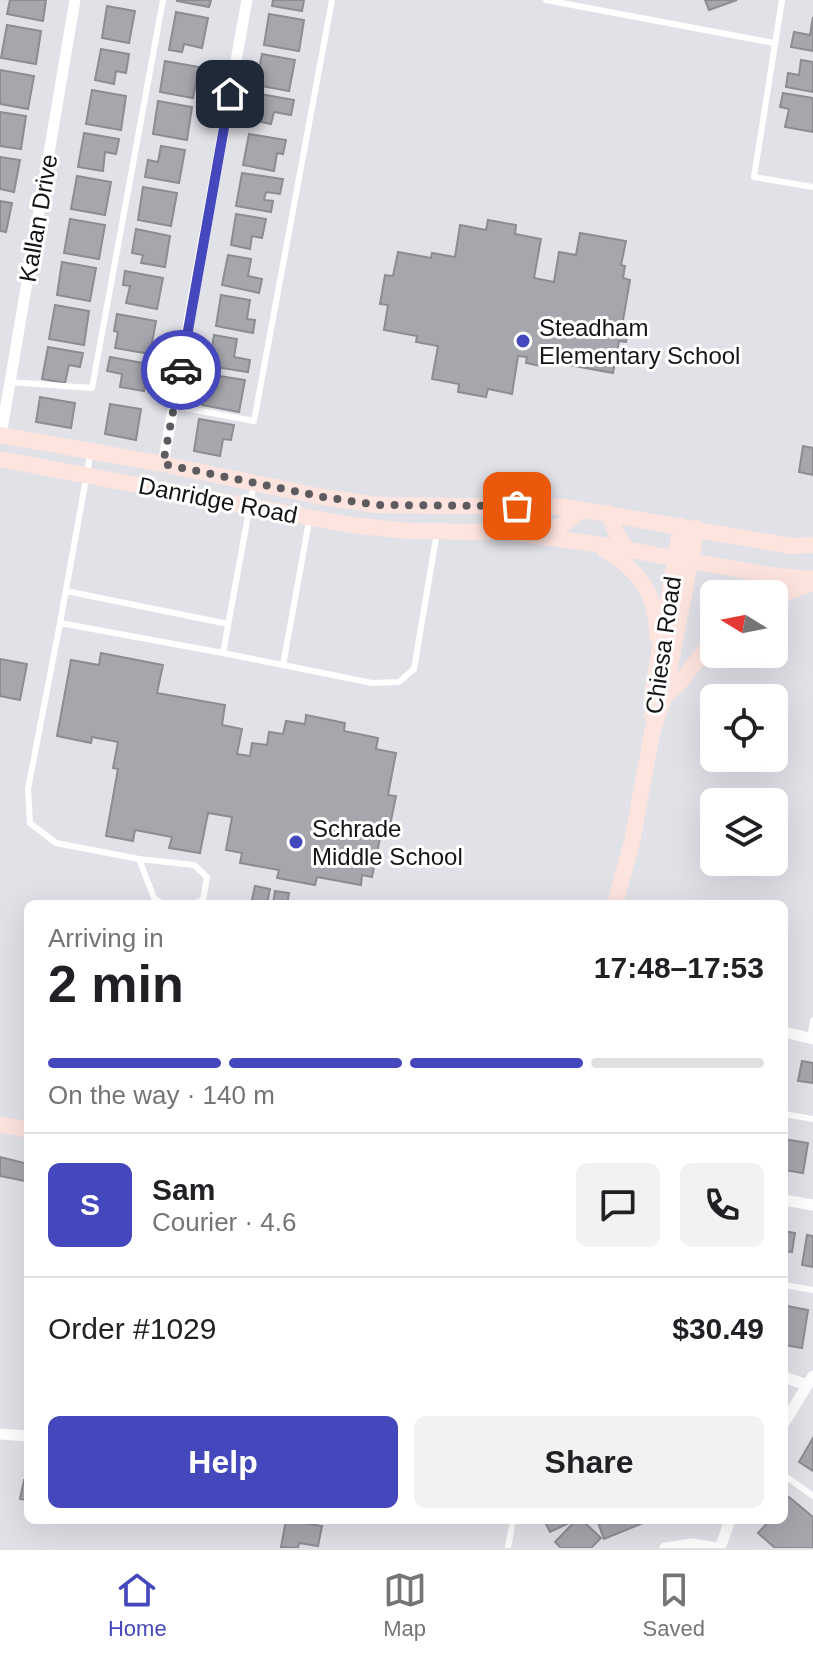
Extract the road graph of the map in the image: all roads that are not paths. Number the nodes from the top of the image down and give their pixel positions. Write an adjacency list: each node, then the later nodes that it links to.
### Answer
1 (75, 0): 9 (street, Kallan Drive)
2 (163, 0): 9 (lane)
3 (247, 0): 10 (street)
4 (332, 0): 10 (lane)
5 (546, 0): 7 (lane)
6 (782, 0): 7 (lane)
7 (774, 43): 8 (lane)
8 (813, 187)
9 (9, 382): 11 (street, Kallan Drive)
10 (174, 406): 14 (street)
11 (0, 435): 12 (street, Danridge Road)
12 (91, 451): 14 (street, Danridge Road); 15 (lane)
13 (0, 459): 15 (street, Danridge Road)
14 (163, 464): 16 (street, Danridge Road)
15 (87, 475): 17 (street, Danridge Road); 29 (lane)
16 (254, 483): 17 (lane); 18 (street, Danridge Road)
17 (250, 507): 20 (street, Danridge Road); 32 (lane)
18 (581, 509): 19 (street, Danridge Road); 23 (street)
19 (609, 513): 21 (street, Danridge Road); 26 (street)
20 (310, 518): 22 (street, Danridge Road); 35 (lane)
21 (689, 527): 25 (street); 27 (street, Chiesa Road)
22 (437, 532): 23 (street, Danridge Road); 35 (lane)
23 (508, 532): 24 (street, Danridge Road)
24 (596, 544): 26 (street, Danridge Road); 36 (street)
25 (813, 545)
26 (628, 550): 27 (street, Danridge Road)
27 (683, 559): 28 (street, Chiesa Road); 36 (street, Chiesa Road); 37 (street, Chiesa Road)
28 (813, 581): 30 (street)
29 (66, 591): 31 (lane); 32 (lane)
30 (788, 591)
31 (60, 623): 33 (lane); 39 (lane)
32 (228, 624): 33 (lane)
33 (223, 653): 35 (lane)
34 (700, 657): 37 (street)
35 (283, 665)
36 (657, 668): 38 (street, Chiesa Road)
37 (664, 697): 38 (street, Chiesa Road)
38 (652, 733): 42 (street, Chiesa Road)
39 (139, 859): 40 (lane); 41 (lane)
40 (157, 900)
41 (203, 900)
42 (616, 900)
43 (813, 1020): 45 (lane)
44 (788, 1033): 45 (street)
45 (811, 1039)
46 (788, 1115): 47 (lane)
47 (813, 1119)
48 (0, 1124): 49 (street)
49 (24, 1129)
50 (788, 1201): 51 (street)
51 (813, 1205)
52 (788, 1286): 53 (lane)
53 (813, 1290)
54 (788, 1377): 55 (street)
55 (810, 1380): 56 (street)
56 (788, 1416)
57 (0, 1434): 58 (street)
58 (24, 1436)
59 (788, 1478): 60 (lane)
60 (813, 1496)
61 (512, 1524): 63 (lane)
62 (728, 1524): 65 (street)
63 (508, 1548)
64 (665, 1548): 65 (street)
65 (719, 1548)

